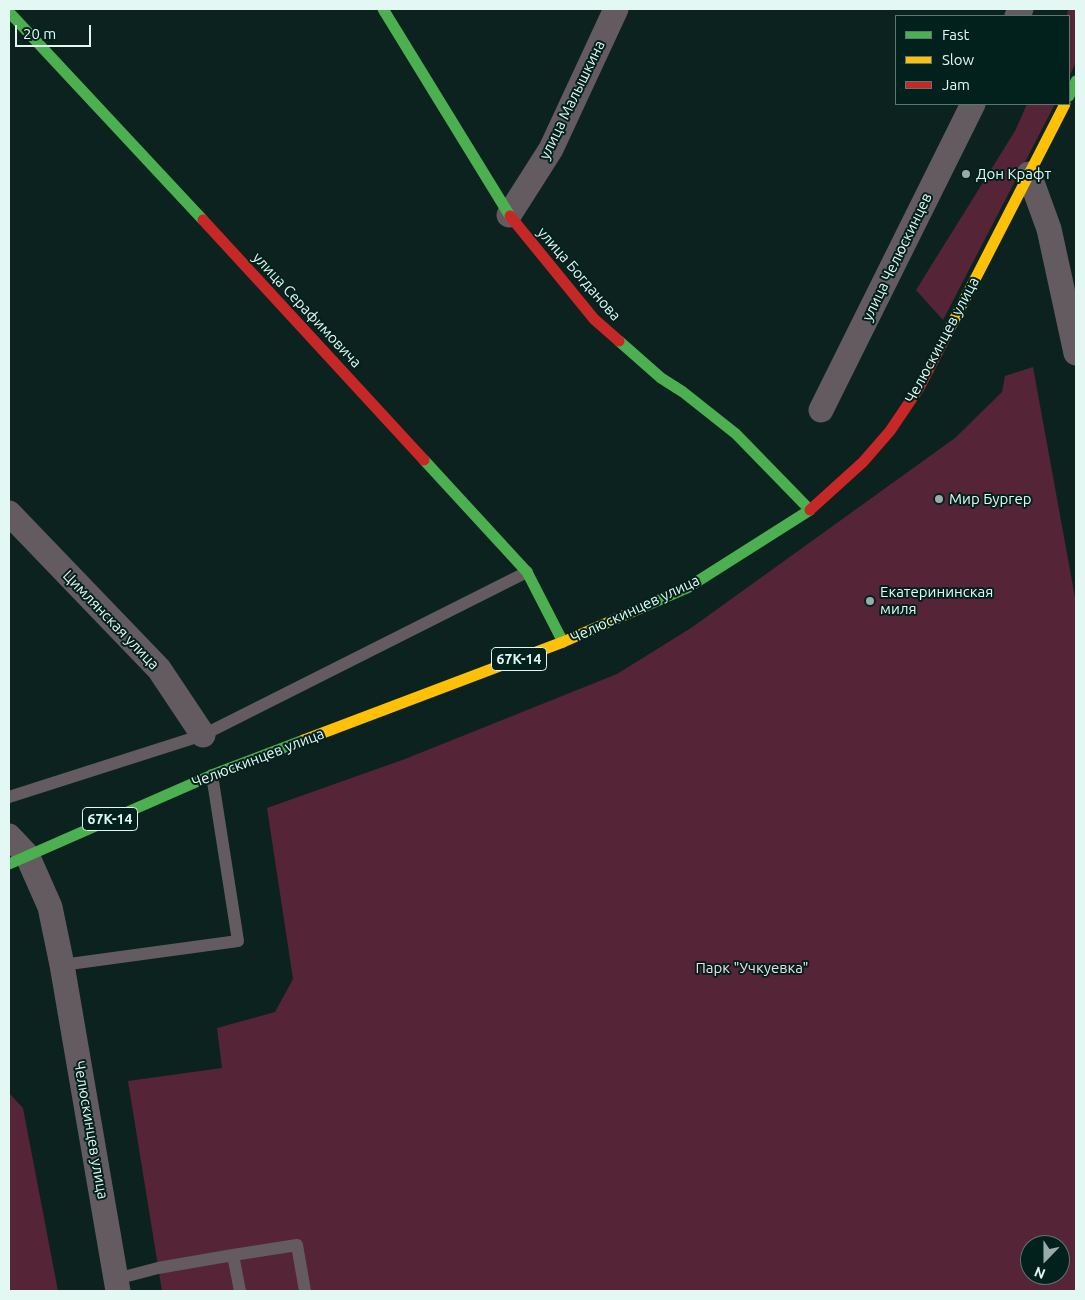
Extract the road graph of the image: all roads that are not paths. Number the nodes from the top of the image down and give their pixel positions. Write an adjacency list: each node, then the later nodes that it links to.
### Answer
1 (383, 9): 9 (main road, улица Богданова)
2 (616, 9): 9 (street, улица Малышкина)
3 (9, 12): 14 (main road, улица Серафимовича)
4 (1076, 81): 5 (main road)
5 (1070, 94)
6 (974, 105): 11 (street, улица Челюскинцев)
7 (1064, 105): 8 (main road, Челюскинцев улица / 67К-14)
8 (1029, 174): 10 (street); 12 (main road, Челюскинцев улица / 67К-14)
9 (509, 215): 12 (main road, улица Богданова)
10 (1076, 353)
11 (821, 410)
12 (810, 510): 15 (main road, Челюскинцев улица / 67К-14)
13 (9, 513): 16 (street, Цимлянская улица)
14 (528, 572): 15 (main road, улица Серафимовича); 16 (lane)
15 (563, 642): 17 (main road, Челюскинцев улица / 67К-14)
16 (203, 735): 18 (lane)
17 (212, 775): 20 (main road, Челюскинцев улица / 67К-14); 21 (lane)
18 (9, 797)
19 (9, 836): 20 (street)
20 (18, 860): 21 (street, Челюскинцев улица)
21 (62, 965): 23 (street, Челюскинцев улица)
22 (234, 1255): 23 (lane); 24 (lane); 25 (lane)
23 (117, 1285)
24 (240, 1291)
25 (305, 1291)

